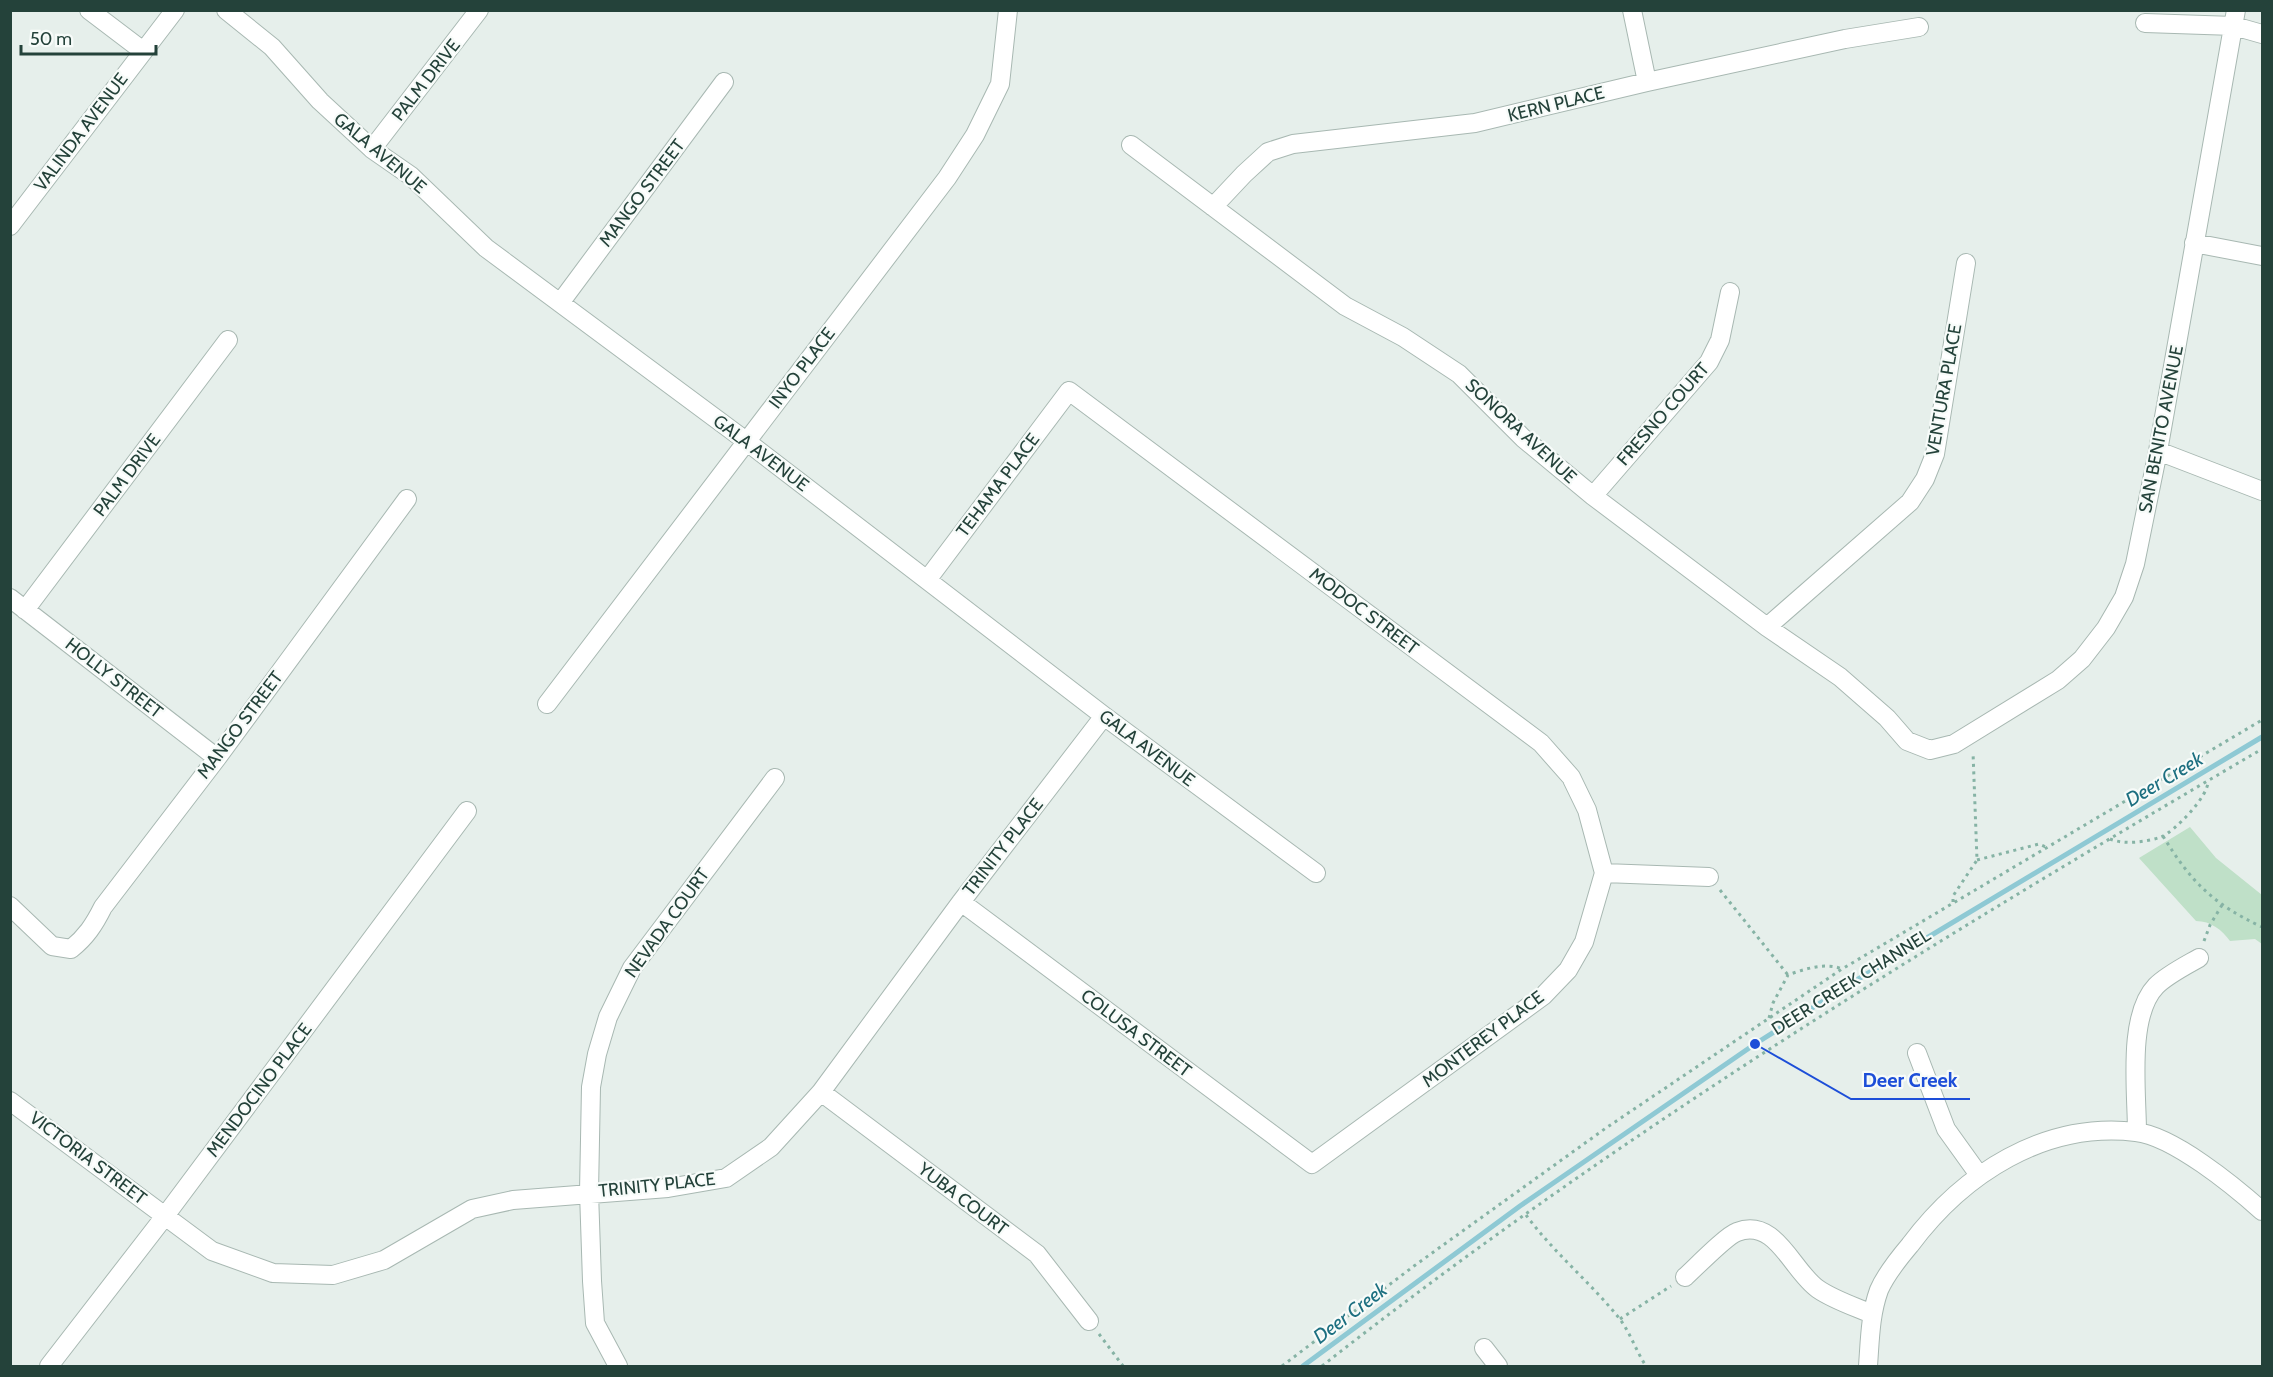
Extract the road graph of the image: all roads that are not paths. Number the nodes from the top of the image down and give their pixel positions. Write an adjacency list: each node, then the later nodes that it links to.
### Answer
1 (89, 10): 11 (street)
2 (175, 10): 11 (street, VALINDA AVENUE)
3 (226, 10): 15 (street, GALA AVENUE)
4 (479, 10): 15 (street, PALM DRIVE)
5 (1008, 10): 25 (street, INYO PLACE)
6 (1632, 10): 13 (street)
7 (2235, 18): 8 (street); 10 (street); 18 (street, SAN BENITO AVENUE)
8 (2145, 23)
9 (1919, 27): 13 (street, KERN PLACE)
10 (2262, 34)
11 (143, 51): 17 (street, VALINDA AVENUE)
12 (724, 82): 22 (street, MANGO STREET)
13 (1647, 82): 16 (street, KERN PLACE)
14 (1131, 145): 16 (street, SONORA AVENUE)
15 (372, 149): 22 (street, GALA AVENUE)
16 (1213, 207): 28 (street, SONORA AVENUE)
17 (10, 226)
18 (2194, 243): 19 (street); 26 (street, SAN BENITO AVENUE)
19 (2262, 256)
20 (1966, 263): 33 (street, VENTURA PLACE)
21 (1730, 292): 28 (street, FRESNO COURT)
22 (560, 303): 25 (street, GALA AVENUE)
23 (228, 340): 32 (street, PALM DRIVE)
24 (1069, 390): 30 (street, TEHAMA PLACE); 41 (street, MODOC STREET)
25 (746, 441): 30 (street, GALA AVENUE); 34 (street, INYO PLACE)
26 (2158, 451): 27 (street); 36 (street, SAN BENITO AVENUE)
27 (2262, 491)
28 (1593, 495): 33 (street, SONORA AVENUE)
29 (407, 499): 37 (street, MANGO STREET)
30 (927, 580): 35 (street, GALA AVENUE)
31 (10, 598): 32 (street, HOLLY STREET)
32 (25, 610): 37 (street, HOLLY STREET)
33 (1767, 627): 36 (street, SONORA AVENUE)
34 (547, 704)
35 (1104, 716): 40 (street, GALA AVENUE); 43 (street, TRINITY PLACE)
36 (1930, 750)
37 (217, 758): 44 (street, MANGO STREET)
38 (775, 778): 52 (street, NEVADA COURT)
39 (467, 812): 54 (street, MENDOCINO PLACE)
40 (1316, 873)
41 (1604, 873): 42 (street); 50 (street, MONTEREY PLACE)
42 (1710, 877)
43 (960, 902): 47 (street, TRINITY PLACE); 50 (street, COLUSA STREET)
44 (10, 906)
45 (2199, 958): 49 (street)
46 (1917, 1053): 51 (street)
47 (821, 1092): 52 (street, TRINITY PLACE); 57 (street, YUBA COURT)
48 (10, 1101): 54 (street, VICTORIA STREET)
49 (2137, 1132): 51 (street); 53 (street)
50 (1312, 1164)
51 (1978, 1175): 56 (street)
52 (589, 1192): 54 (street, TRINITY PLACE); 60 (street, NEVADA COURT)
53 (2262, 1211)
54 (165, 1216): 59 (street, MENDOCINO PLACE)
55 (1685, 1277): 56 (street)
56 (1872, 1314): 62 (street)
57 (1089, 1321)
58 (1484, 1348): 61 (street)
59 (49, 1366)
60 (618, 1366)
61 (1498, 1366)
62 (1869, 1366)

